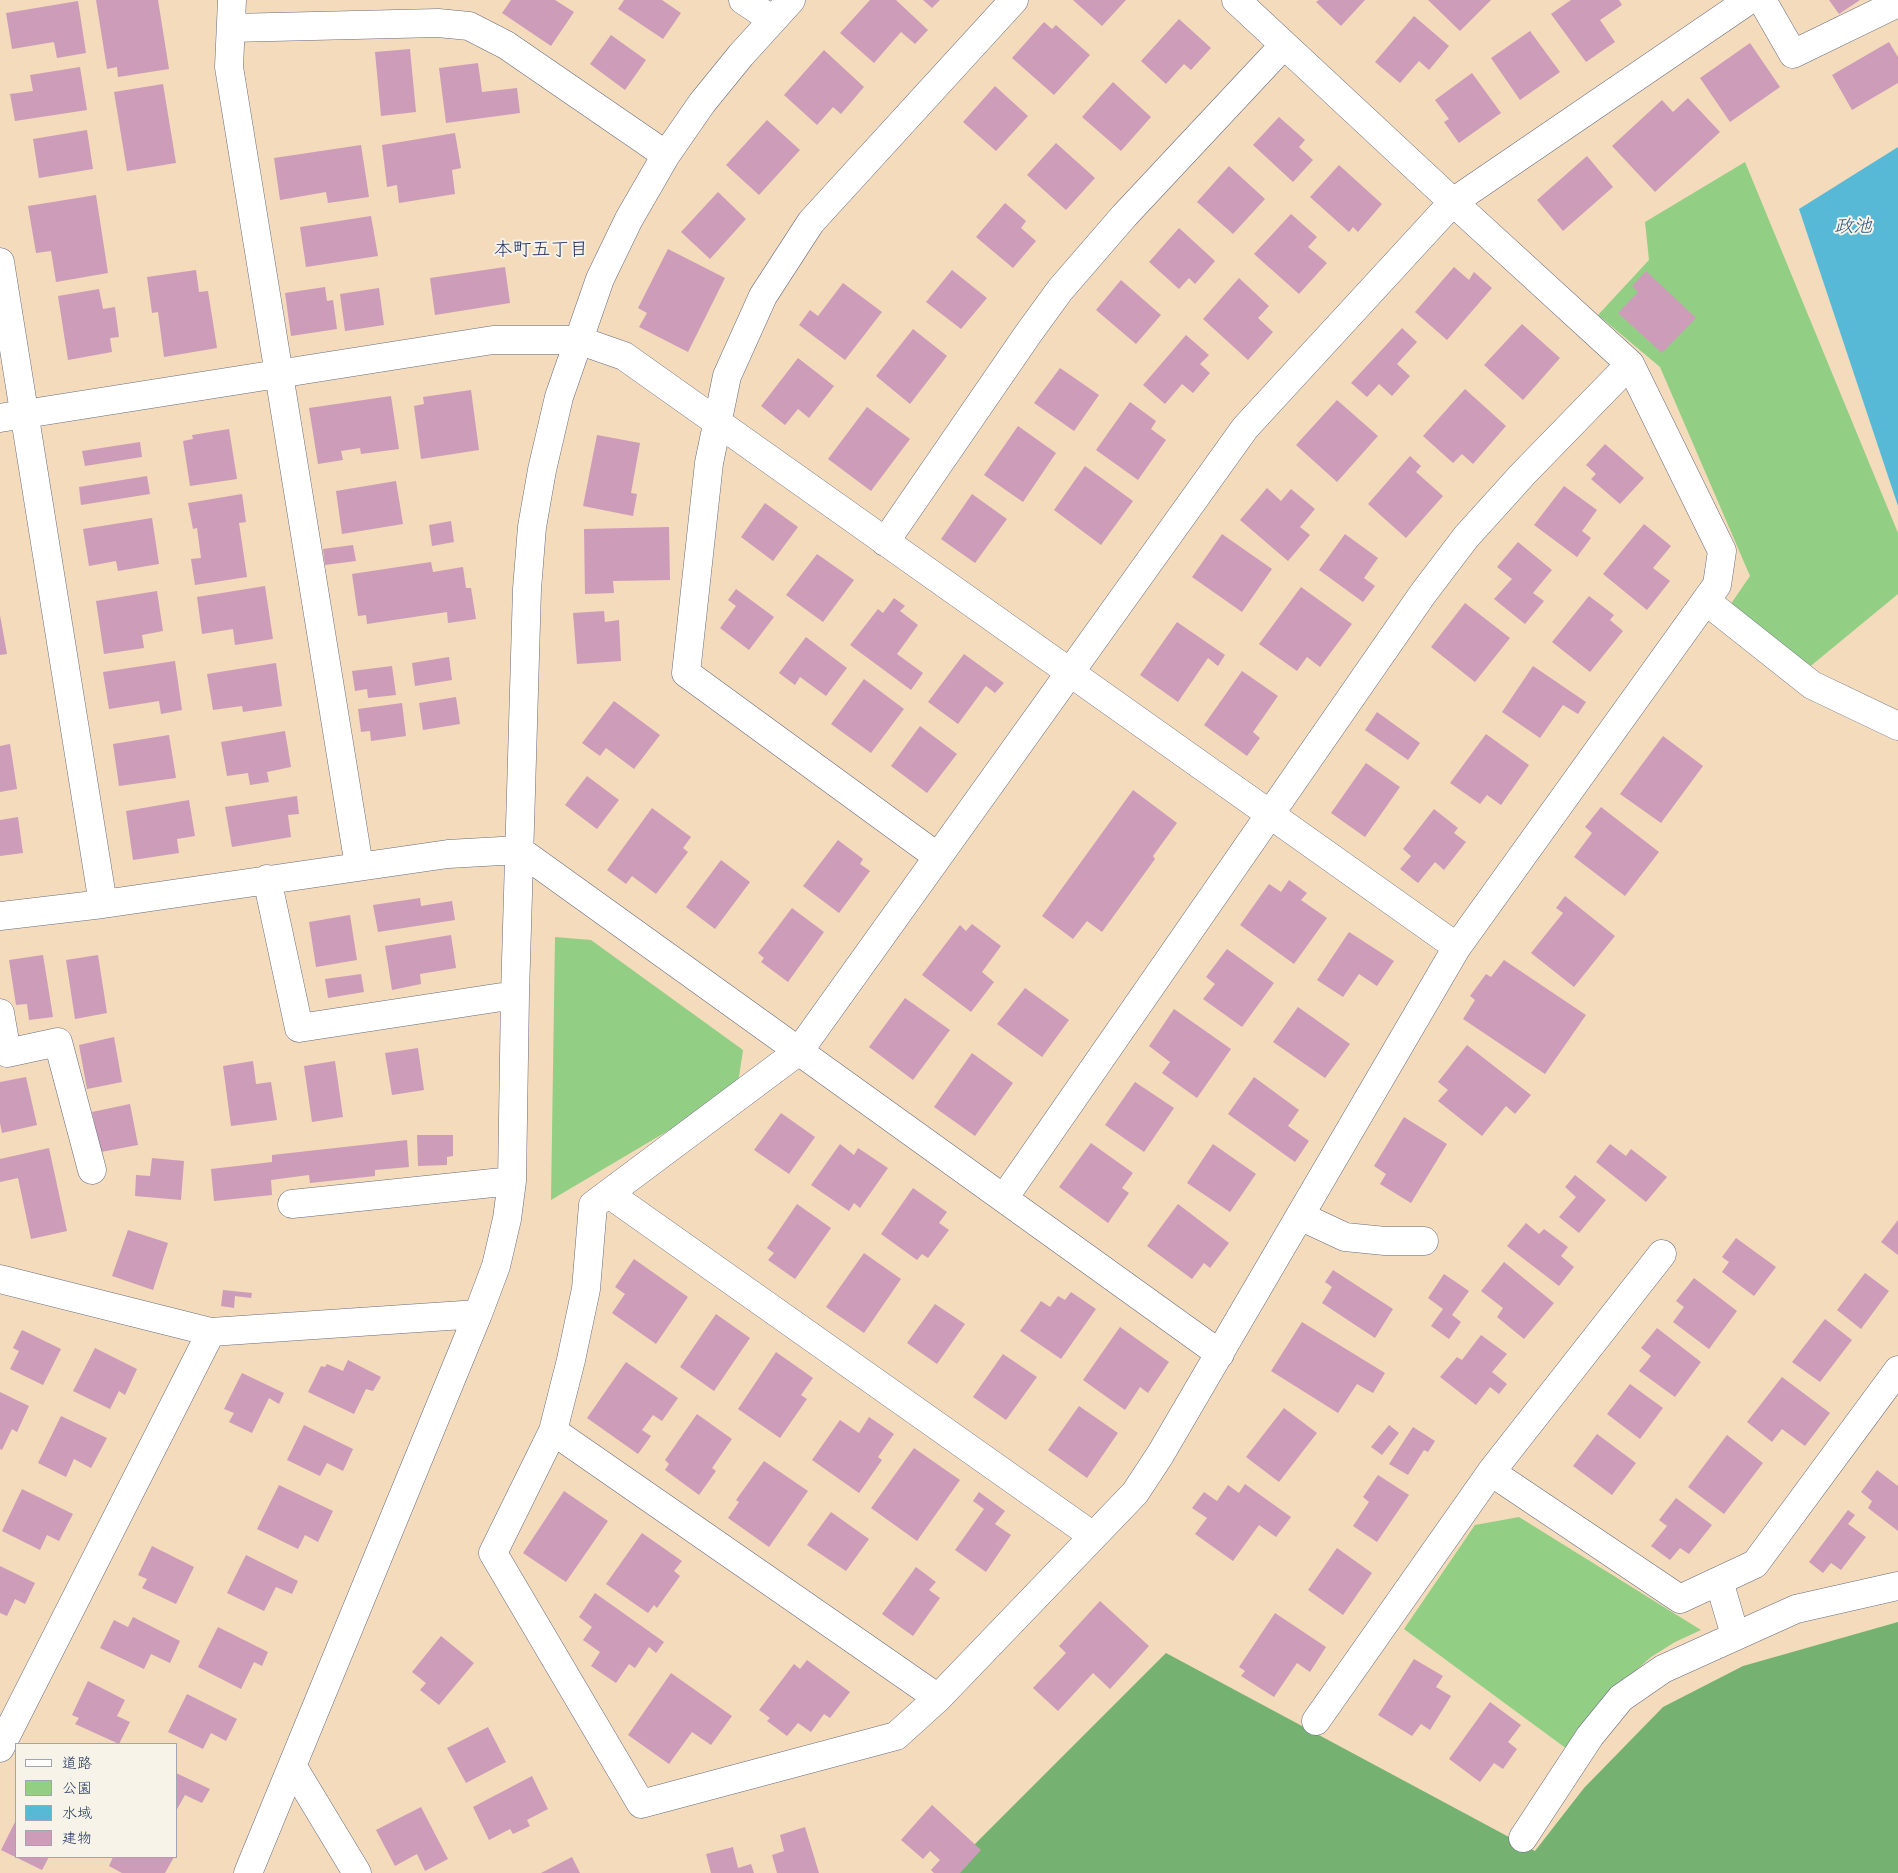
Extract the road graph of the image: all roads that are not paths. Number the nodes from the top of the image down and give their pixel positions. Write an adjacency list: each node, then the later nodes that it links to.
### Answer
1 (232, 0): 10 (street)
2 (743, 0): 9 (street)
3 (791, 0): 9 (street)
4 (1014, 0): 19 (street)
5 (1236, 0): 11 (street)
6 (1749, 0): 13 (street)
7 (1762, 0): 8 (street)
8 (1898, 3)
9 (772, 20): 12 (street)
10 (231, 28): 12 (street); 17 (street)
11 (1284, 45): 13 (street); 20 (street)
12 (666, 155): 15 (street)
13 (1453, 202): 16 (street); 22 (street)
14 (0, 262): 18 (street)
15 (578, 340): 17 (street); 19 (street); 25 (street)
16 (1630, 364): 21 (street); 24 (street)
17 (279, 374): 18 (street); 27 (street)
18 (13, 417): 29 (street)
19 (718, 422): 20 (street); 26 (street)
20 (885, 542): 22 (street)
21 (1706, 601): 23 (street); 31 (street)
22 (1070, 672): 24 (street); 26 (street)
23 (1898, 726)
24 (1270, 815): 31 (street); 38 (street)
25 (519, 850): 27 (street); 32 (street); 34 (street)
26 (938, 857): 34 (street)
27 (359, 866): 28 (street)
28 (267, 879): 29 (street); 32 (street)
29 (103, 904): 30 (street)
30 (0, 916)
31 (1457, 947): 40 (street)
32 (515, 995): 36 (street)
33 (0, 1013): 35 (street)
34 (799, 1051): 37 (street); 38 (street)
35 (92, 1170)
36 (512, 1181): 39 (street); 44 (street)
37 (608, 1194): 48 (street); 50 (street)
38 (1004, 1198): 46 (street)
39 (292, 1204)
40 (1300, 1216): 41 (street); 46 (street)
41 (1424, 1241)
42 (1662, 1254): 49 (street)
43 (0, 1279): 45 (street)
44 (478, 1314): 45 (street); 57 (street)
45 (211, 1332): 56 (street)
46 (1220, 1354): 50 (street)
47 (1898, 1370): 51 (street)
48 (553, 1432): 54 (street); 54 (street)
49 (1491, 1472): 51 (street); 55 (street)
50 (1093, 1536): 54 (street)
51 (1719, 1581): 53 (street)
52 (1898, 1586): 53 (street)
53 (1735, 1635): 58 (street)
54 (938, 1698)
55 (1316, 1721)
56 (0, 1748)
57 (293, 1767): 59 (street); 60 (street)
58 (1522, 1838)
59 (248, 1873)
60 (357, 1873)

